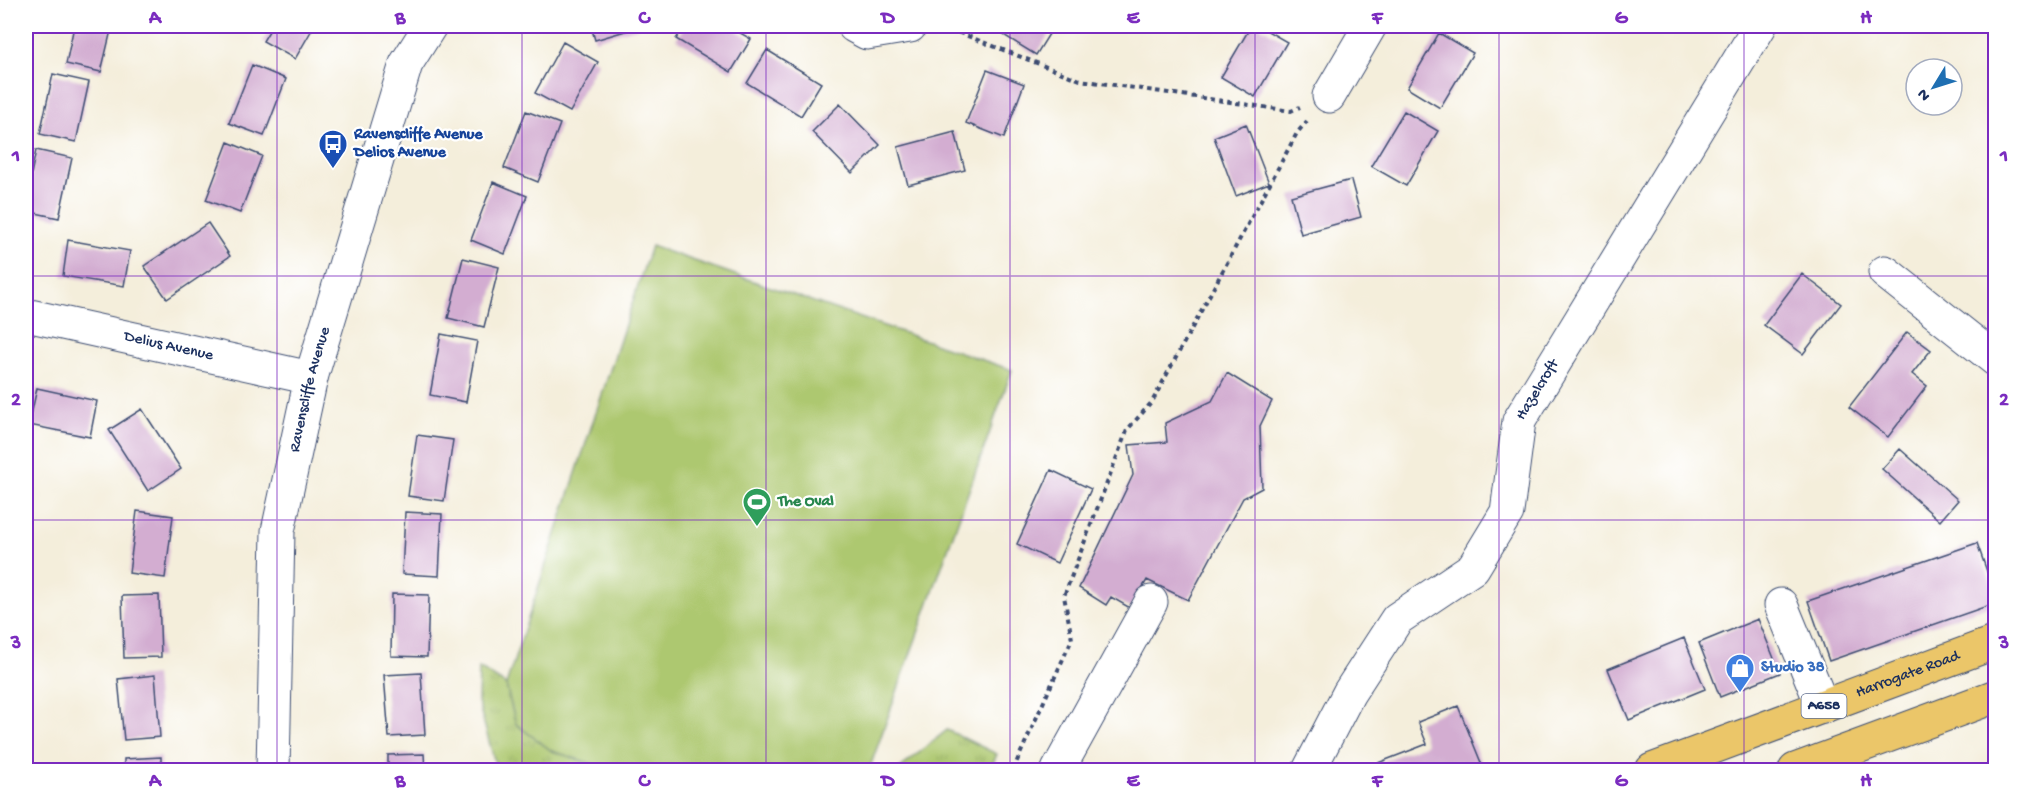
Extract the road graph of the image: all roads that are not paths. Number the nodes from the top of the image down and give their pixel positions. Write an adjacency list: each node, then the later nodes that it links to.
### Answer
1 (430, 26): 10 (street, Ravenscliffe Avenue)
2 (854, 26): 3 (street)
3 (910, 26)
4 (1370, 26): 6 (street)
5 (1760, 26): 18 (street, Hazelcroft)
6 (1329, 96)
7 (1885, 272): 9 (street)
8 (26, 315): 10 (street, Delius Avenue)
9 (1995, 360)
10 (312, 378): 16 (street, Ravenscliffe Avenue)
11 (1151, 602): 17 (street)
12 (1781, 604): 15 (street)
13 (1995, 642): 15 (highway, Harrogate Road / A658)
14 (1995, 696): 20 (highway)
15 (1823, 707): 19 (highway, Harrogate Road / A658)
16 (273, 771)
17 (1058, 771)
18 (1309, 771)
19 (1652, 771)
20 (1796, 771)

